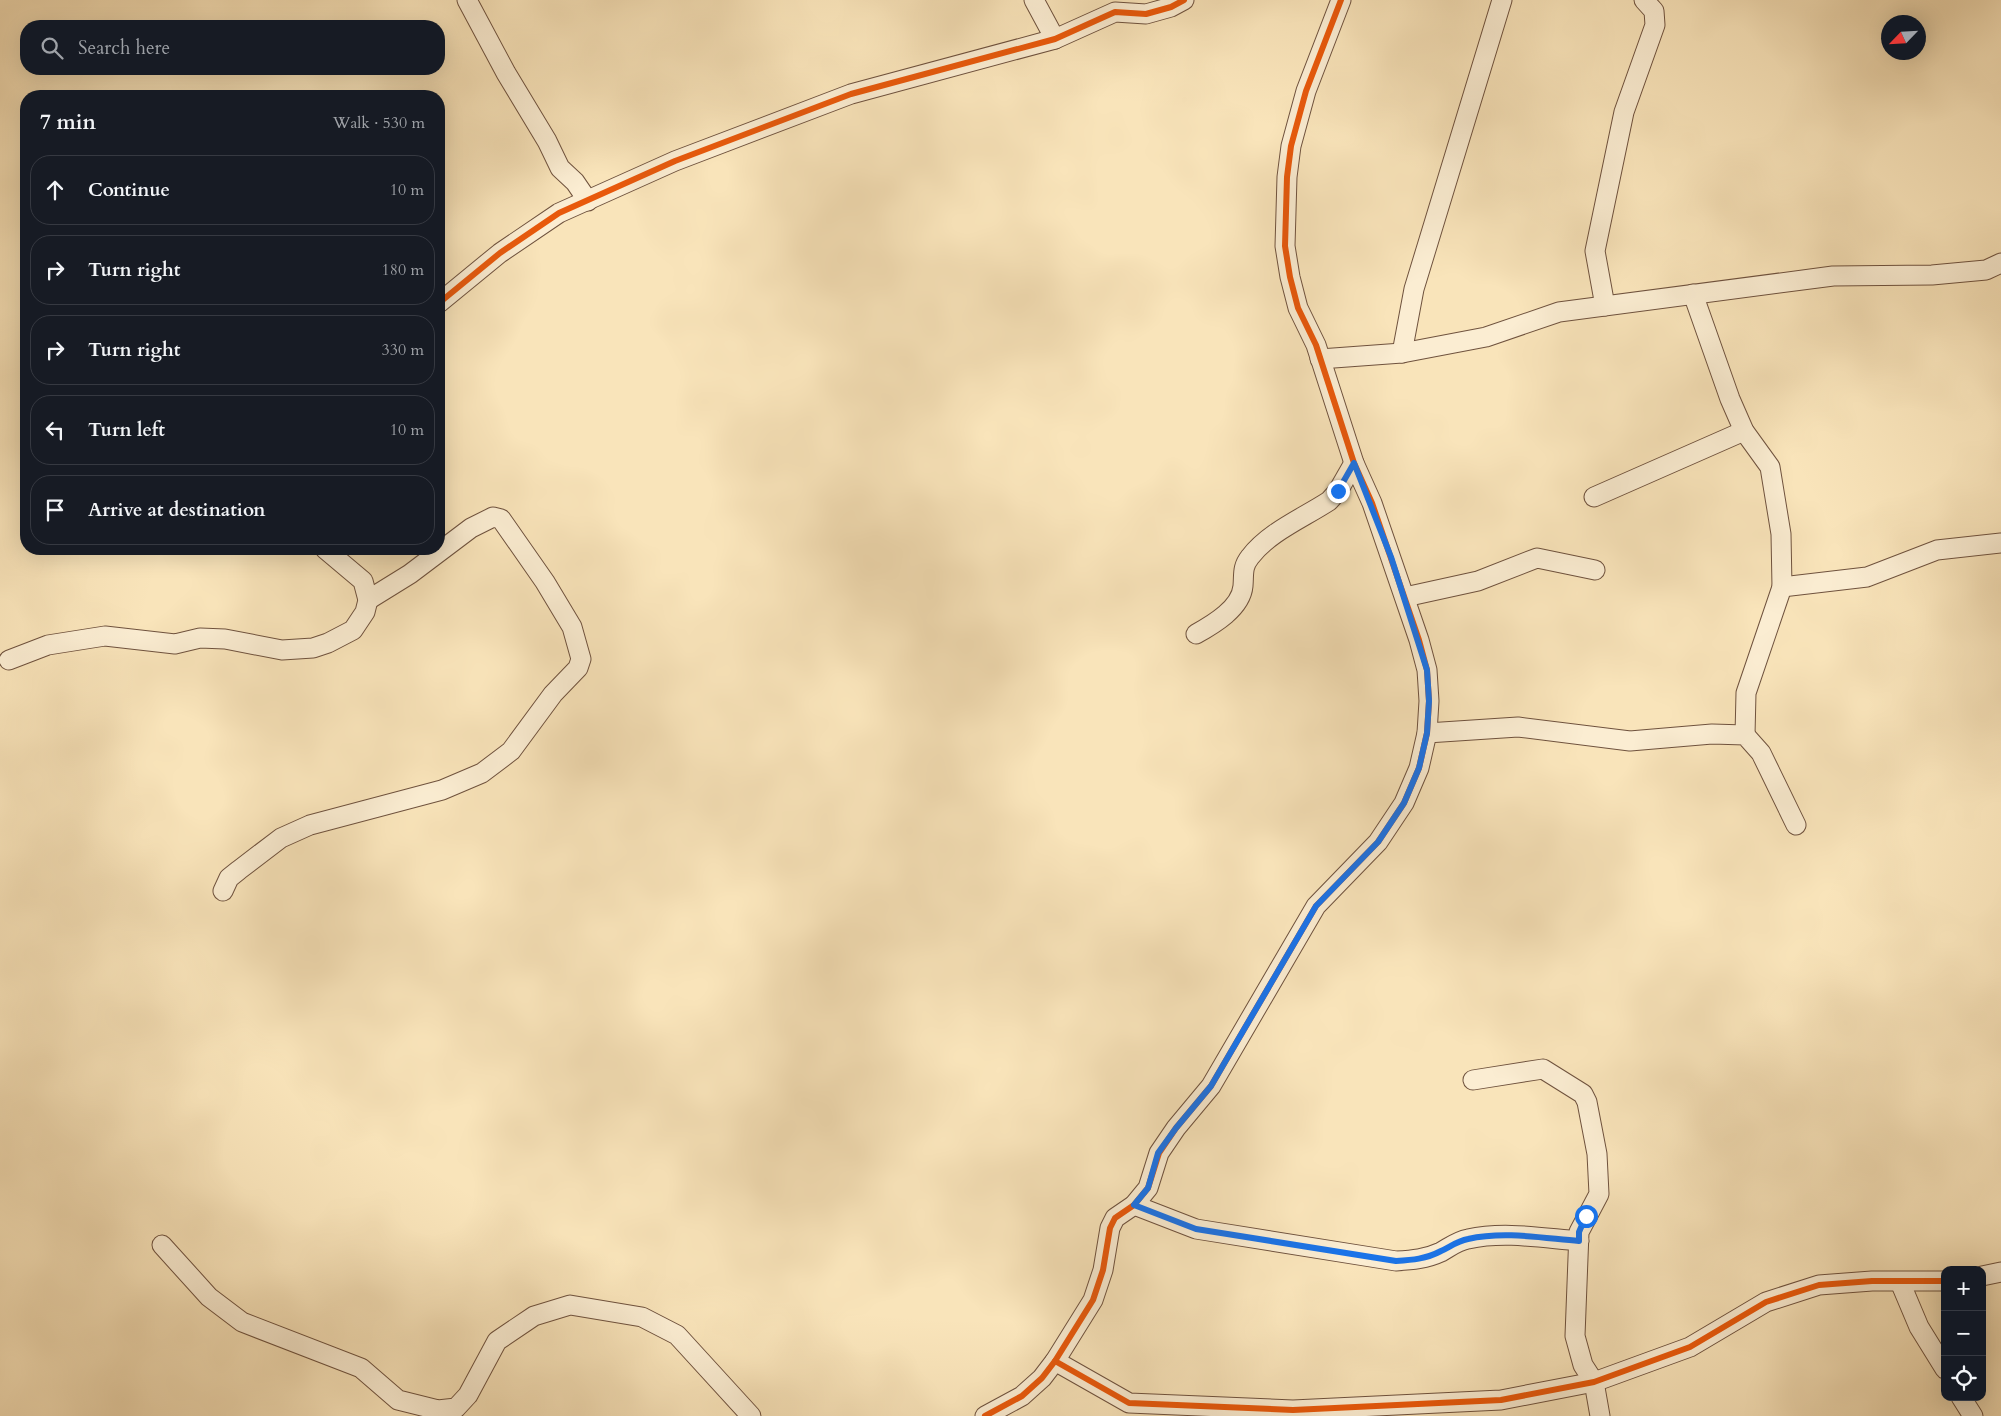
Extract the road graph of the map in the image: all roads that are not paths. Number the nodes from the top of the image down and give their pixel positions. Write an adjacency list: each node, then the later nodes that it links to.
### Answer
1 (467, 0): 8 (street)
2 (1034, 0): 7 (street)
3 (1184, 0): 7 (street)
4 (1341, 0): 14 (street)
5 (1502, 0): 13 (street)
6 (1644, 0): 12 (street)
7 (1055, 39): 8 (street)
8 (588, 201): 11 (street)
9 (2001, 263): 10 (street)
10 (1693, 294): 12 (street); 15 (street)
11 (445, 297)
12 (1605, 306): 13 (street)
13 (1402, 353): 14 (street)
14 (1320, 359): 16 (street)
15 (1744, 431): 17 (street); 23 (street)
16 (1354, 463): 24 (street); 26 (street)
17 (1594, 497)
18 (2001, 543): 23 (street)
19 (445, 548): 31 (street)
20 (333, 555): 25 (street)
21 (435, 555): 25 (street)
22 (1595, 570): 24 (street)
23 (1782, 587): 29 (street)
24 (1405, 597): 28 (street)
25 (368, 600): 27 (street)
26 (1196, 634)
27 (9, 660)
28 (1427, 733): 29 (street); 33 (street)
29 (1745, 735): 30 (street)
30 (1796, 825)
31 (222, 891)
32 (1474, 1080): 34 (street)
33 (1134, 1205): 34 (street); 40 (street)
34 (1579, 1241): 42 (street)
35 (162, 1245): 44 (street)
36 (2001, 1272): 37 (street)
37 (1986, 1275)
38 (1900, 1282): 39 (street); 41 (street); 42 (street)
39 (1941, 1282)
40 (1055, 1361): 42 (street); 45 (street)
41 (1941, 1363)
42 (1594, 1382): 46 (street)
43 (1964, 1401): 47 (street)
44 (751, 1416)
45 (985, 1416)
46 (1600, 1416)
47 (1973, 1416)

